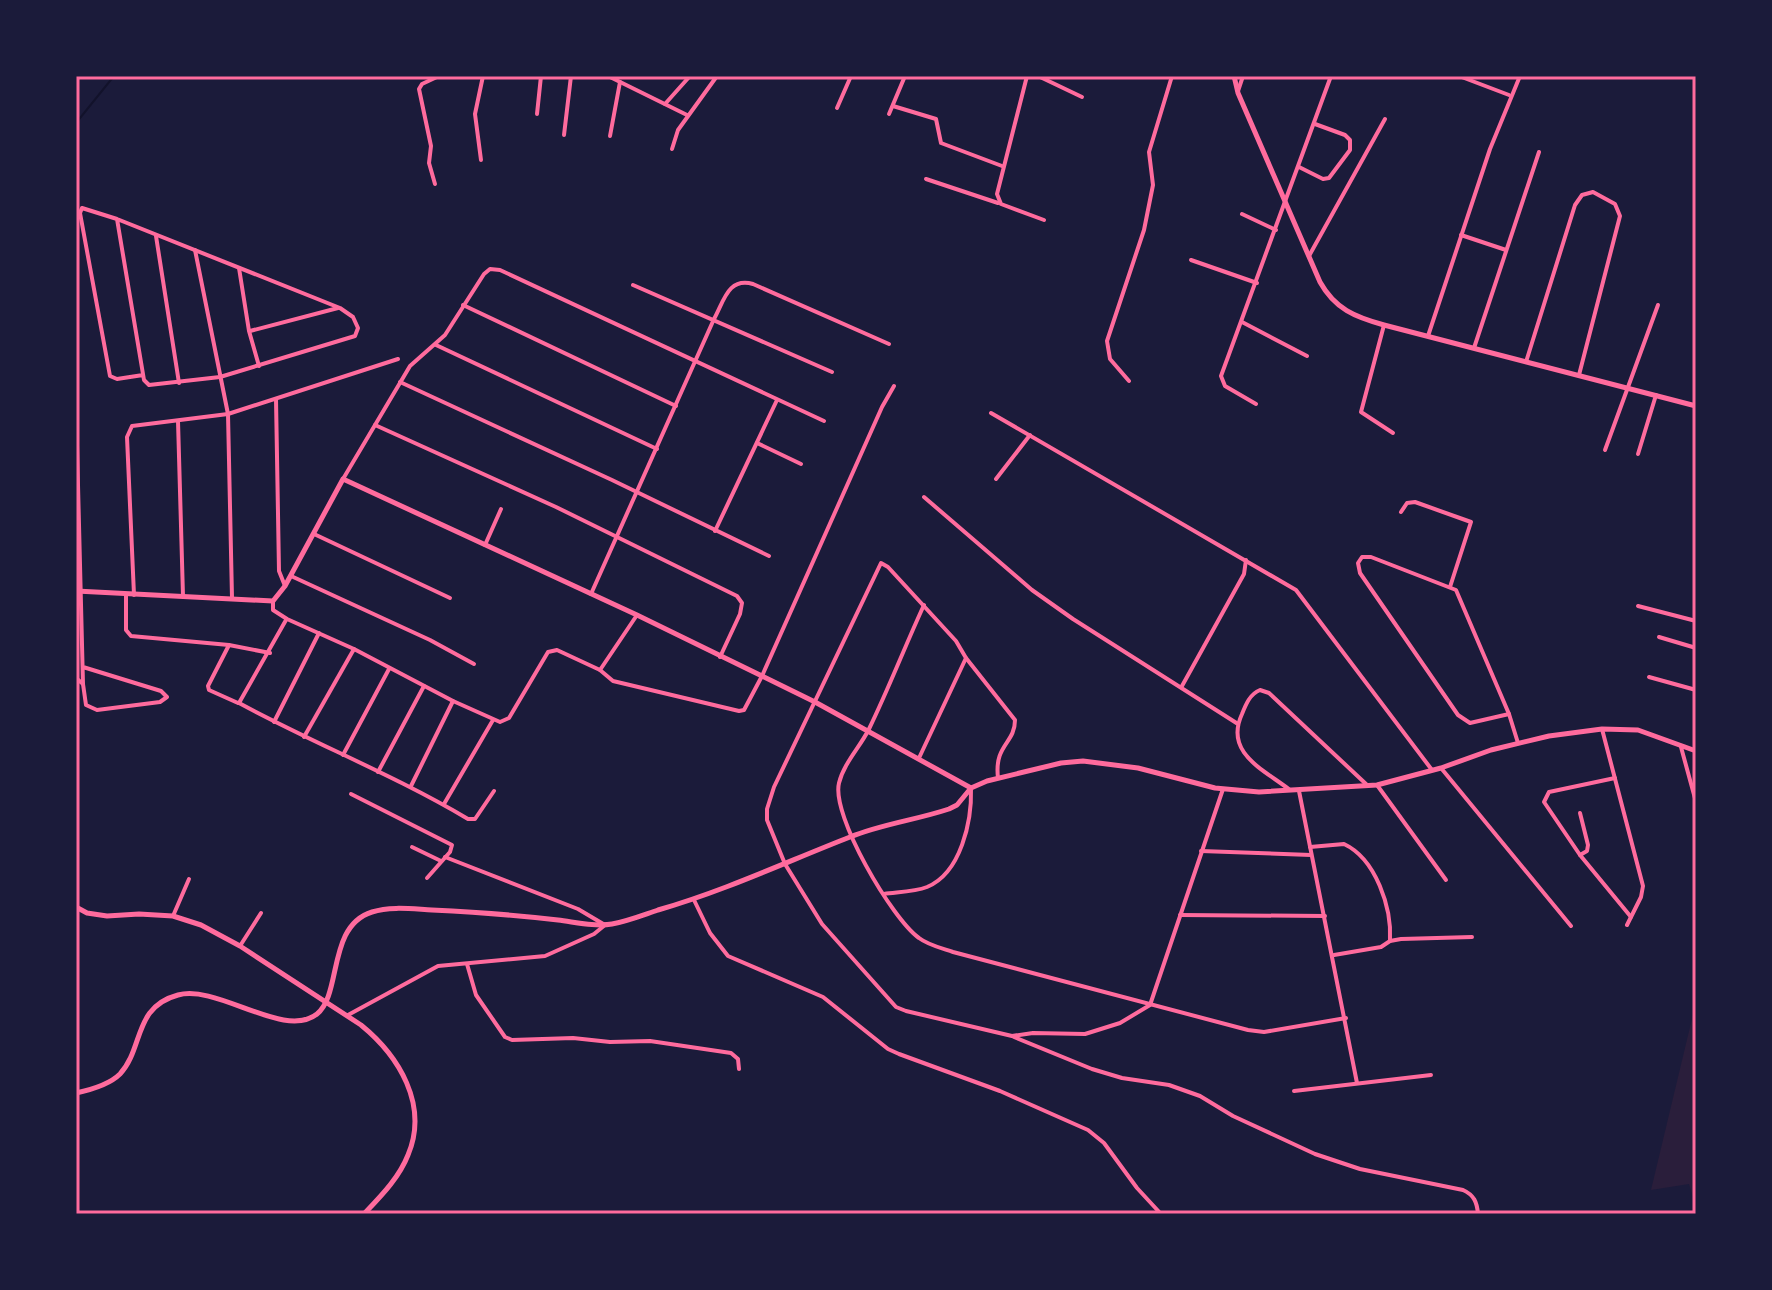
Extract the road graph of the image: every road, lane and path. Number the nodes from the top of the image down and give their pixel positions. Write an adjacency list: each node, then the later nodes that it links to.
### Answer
1 (439, 76): 38 (street)
2 (483, 76): 34 (street)
3 (541, 76): 25 (street)
4 (571, 76): 30 (street)
5 (608, 76): 18 (street)
6 (690, 76): 22 (street)
7 (717, 76): 27 (street)
8 (851, 76): 24 (street)
9 (905, 76): 23 (street)
10 (1027, 76): 35 (street)
11 (1038, 76): 21 (street)
12 (1172, 76): 74 (street)
13 (1234, 76): 19 (main road)
14 (1243, 76): 19 (street)
15 (1331, 76): 29 (street)
16 (1459, 76): 20 (street)
17 (1520, 76): 20 (street)
18 (620, 82): 22 (street); 31 (street)
19 (1238, 93): 40 (main road)
20 (1510, 95): 46 (street)
21 (1082, 97)
22 (664, 105): 27 (street)
23 (893, 106): 26 (street); 35 (street)
24 (837, 108)
25 (537, 114)
26 (889, 114)
27 (687, 115): 32 (street)
28 (1385, 119): 49 (street)
29 (1315, 124): 36 (street); 36 (street)
30 (564, 135)
31 (610, 136)
32 (672, 149)
33 (1539, 152): 48 (street)
34 (481, 160)
35 (1002, 166): 39 (street)
36 (1299, 167): 40 (street)
37 (926, 179): 39 (street)
38 (435, 184)
39 (998, 203): 43 (street)
40 (1286, 203): 44 (street); 49 (main road)
41 (1242, 214): 44 (street)
42 (117, 219): 45 (street); 71 (street); 71 (street)
43 (1044, 220)
44 (1276, 230): 52 (street)
45 (155, 234): 47 (street); 76 (street)
46 (1461, 235): 48 (street); 61 (street)
47 (195, 250): 51 (street); 73 (street)
48 (1506, 250): 64 (street)
49 (1309, 256): 59 (main road)
50 (1191, 260): 52 (street)
51 (239, 268): 56 (street); 60 (street)
52 (1257, 283): 58 (street)
53 (633, 285): 57 (street)
54 (463, 305): 63 (street); 67 (street); 84 (street)
55 (1658, 305): 78 (street)
56 (340, 308): 60 (street); 69 (street)
57 (714, 319): 62 (street); 67 (street); 70 (street)
58 (1242, 322): 65 (street); 82 (street)
59 (1384, 325): 61 (main road); 92 (street)
60 (249, 331): 69 (street)
61 (1428, 336): 64 (main road)
62 (889, 344)
63 (436, 345): 75 (street); 95 (street)
64 (1474, 349): 68 (main road)
65 (1307, 356)
66 (398, 359): 80 (street)
67 (695, 362): 81 (street); 84 (street)
68 (1526, 362): 72 (main road); 72 (street)
69 (259, 366): 73 (street)
70 (832, 372)
71 (143, 375): 76 (street)
72 (1579, 375): 78 (main road)
73 (220, 377): 76 (street); 87 (street)
74 (1129, 381)
75 (400, 382): 91 (street); 101 (street)
76 (179, 383)
77 (894, 386): 142 (street)
78 (1629, 388): 79 (main road); 96 (street)
79 (1656, 395): 85 (main road); 97 (street)
80 (276, 399): 87 (street); 113 (street)
81 (777, 400): 90 (street); 94 (street)
82 (1256, 404)
83 (76, 405): 88 (street)
84 (676, 406): 95 (street)
85 (1696, 406)
86 (991, 413): 93 (street)
87 (228, 414): 89 (street); 120 (street)
88 (77, 420): 109 (street)
89 (178, 421): 118 (street); 119 (street)
90 (824, 421)
91 (375, 425): 99 (street); 107 (street)
92 (1393, 433)
93 (1030, 435): 100 (street); 111 (street)
94 (757, 443): 98 (street); 105 (street)
95 (657, 449): 101 (street)
96 (1605, 450)
97 (1638, 454)
98 (801, 464)
99 (343, 479): 106 (main road); 108 (main road)
100 (996, 479)
101 (637, 492): 105 (street); 107 (street)
102 (924, 497): 147 (street)
103 (501, 509): 108 (street)
104 (1401, 512): 114 (street)
105 (715, 531): 110 (street)
106 (314, 534): 112 (main road); 121 (street)
107 (616, 536): 117 (street); 136 (street)
108 (485, 545): 117 (main road)
109 (78, 547): 115 (street)
110 (769, 556)
111 (1246, 560): 147 (street); 165 (street)
112 (291, 576): 113 (main road); 138 (street)
113 (285, 586): 122 (main road)
114 (1450, 587): 152 (street); 152 (street)
115 (79, 591): 116 (main road); 129 (street)
116 (126, 594): 118 (main road); 132 (street)
117 (591, 594): 125 (main road)
118 (134, 595): 119 (main road)
119 (183, 596): 120 (main road)
120 (232, 598): 122 (main road)
121 (450, 598)
122 (273, 601): 126 (street)
123 (924, 605): 137 (street); 150 (street); 157 (street)
124 (1638, 606): 127 (street)
125 (637, 615): 136 (main road); 141 (street)
126 (287, 619): 130 (street); 135 (street)
127 (1696, 621)
128 (76, 625): 129 (street)
129 (83, 625): 139 (street)
130 (319, 633): 134 (street); 154 (street)
131 (1659, 637): 133 (street)
132 (229, 645): 135 (street); 151 (street)
133 (1696, 648)
134 (354, 649): 140 (street); 158 (street)
135 (270, 653): 151 (street)
136 (720, 657): 142 (main road)
137 (966, 658): 163 (street); 167 (street)
138 (474, 664)
139 (83, 667): 145 (street); 145 (street)
140 (389, 669): 146 (street); 162 (street)
141 (600, 670): 142 (street); 153 (street)
142 (762, 676): 150 (main road)
143 (1649, 677): 148 (street)
144 (76, 678): 145 (street)
145 (83, 684)
146 (424, 686): 149 (street); 166 (street)
147 (1182, 686): 155 (street)
148 (1696, 690)
149 (453, 701): 153 (street); 170 (street)
150 (815, 702): 157 (main road); 188 (street)
151 (239, 703): 154 (street)
152 (1509, 714): 159 (street)
153 (493, 720): 179 (street)
154 (274, 722): 158 (street)
155 (1238, 724): 171 (street); 175 (street)
156 (1602, 729): 159 (main road); 160 (main road); 168 (street)
157 (868, 731): 163 (main road); 181 (street)
158 (304, 737): 162 (street)
159 (1518, 743): 164 (main road)
160 (1681, 746): 161 (main road); 178 (street)
161 (1696, 751)
162 (343, 755): 166 (street)
163 (918, 760): 172 (main road)
164 (1441, 768): 165 (main road); 202 (street)
165 (1432, 770): 169 (main road)
166 (378, 772): 170 (street)
167 (998, 778): 172 (main road); 173 (main road)
168 (1615, 778): 186 (street); 199 (street)
169 (1377, 785): 171 (main road); 191 (street)
170 (411, 786): 179 (street)
171 (1368, 786): 176 (main road)
172 (971, 788): 181 (main road); 192 (street)
173 (1223, 789): 175 (main road); 184 (street)
174 (494, 791): 179 (street)
175 (1291, 791): 176 (main road)
176 (1299, 791): 183 (street)
177 (351, 794): 187 (street)
178 (1696, 802)
179 (444, 805)
180 (1580, 813): 186 (street)
181 (852, 836): 188 (main road); 192 (street)
182 (412, 847): 187 (street)
183 (1310, 847): 185 (street); 204 (street)
184 (1201, 851): 185 (street); 196 (street)
185 (1311, 855): 198 (street)
186 (1580, 855): 199 (street)
187 (443, 859): 189 (street); 200 (street)
188 (785, 864): 193 (main road); 212 (street)
189 (427, 878)
190 (189, 879): 197 (street)
191 (1446, 880)
192 (883, 894): 209 (street)
193 (694, 900): 200 (main road); 219 (street)
194 (76, 907): 197 (main road)
195 (261, 913): 205 (street)
196 (1180, 915): 198 (street); 209 (street)
197 (173, 916): 205 (main road)
198 (1325, 916): 206 (street)
199 (1631, 917): 201 (street)
200 (605, 925): 207 (street); 208 (main road)
201 (1627, 925)
202 (1571, 926)
203 (1472, 937): 204 (street)
204 (1390, 941): 206 (street)
205 (240, 946): 208 (main road)
206 (1333, 956): 211 (street)
207 (466, 963): 210 (street); 213 (street)
208 (325, 1004): 210 (main road); 217 (main road)
209 (1150, 1005): 211 (street); 212 (street)
210 (346, 1016): 218 (main road)
211 (1346, 1018): 215 (street)
212 (1012, 1036): 220 (street)
213 (739, 1069)
214 (1431, 1075): 215 (street)
215 (1357, 1083): 216 (street)
216 (1294, 1091)
217 (76, 1093)
218 (364, 1214)
219 (1161, 1214)
220 (1478, 1214)

